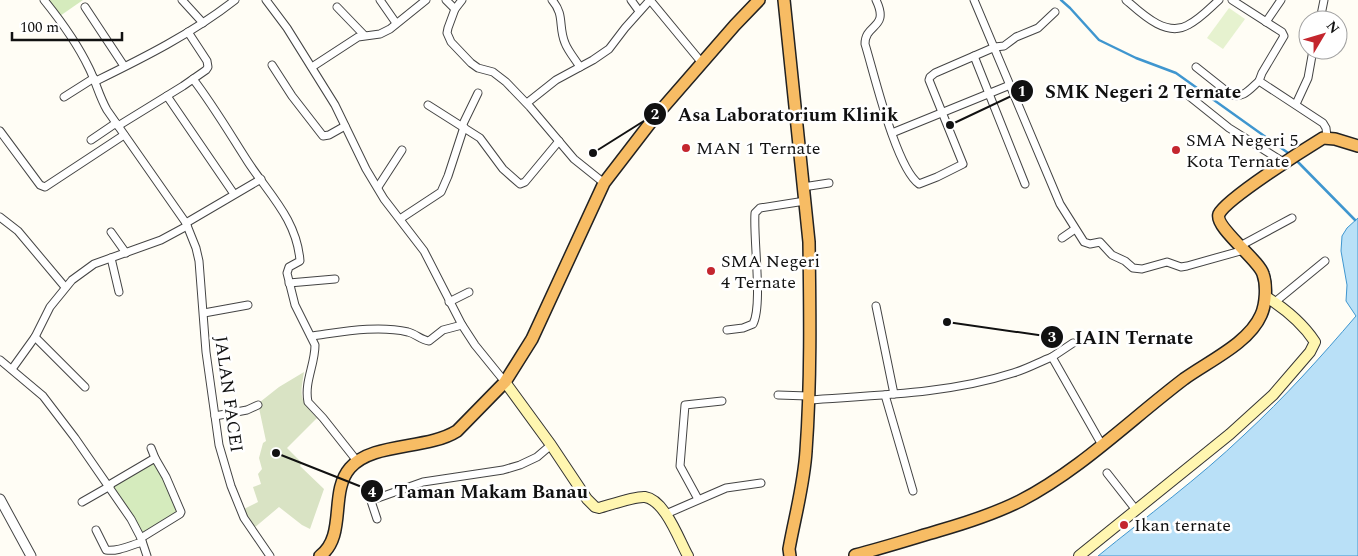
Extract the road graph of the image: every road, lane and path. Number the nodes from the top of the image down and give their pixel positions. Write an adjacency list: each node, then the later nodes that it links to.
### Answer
1 (44, 0): 40 (street, JALAN FACEI)
2 (182, 0): 26 (street)
3 (235, 0): 26 (street)
4 (266, 0): 37 (street)
5 (380, 0): 27 (street)
6 (426, 0): 27 (street)
7 (446, 0): 22 (street)
8 (462, 0): 22 (street)
9 (552, 0): 38 (street)
10 (631, 0): 23 (street)
11 (650, 0): 23 (street); 33 (street)
12 (759, 0): 33 (highway)
13 (784, 0): 69 (highway)
14 (876, 0): 56 (street)
15 (974, 0): 30 (street)
16 (1126, 0): 17 (street)
17 (1219, 0)
18 (1232, 0): 25 (street)
19 (1280, 0): 25 (street)
20 (85, 7): 35 (street)
21 (337, 7): 29 (street)
22 (455, 9): 48 (street)
23 (639, 11): 38 (street)
24 (1055, 12): 30 (street)
25 (1266, 22): 41 (street)
26 (203, 23): 28 (street)
27 (396, 23): 29 (street)
28 (188, 32): 35 (street); 39 (street)
29 (364, 35): 37 (street)
30 (995, 47): 31 (street); 42 (street)
31 (974, 56): 45 (street); 51 (street)
32 (1311, 60): 49 (street)
33 (702, 63): 65 (highway)
34 (272, 65): 53 (street)
35 (124, 66): 40 (street)
36 (1196, 66): 41 (street)
37 (312, 67): 53 (street)
38 (580, 67): 48 (street)
39 (193, 78): 46 (street); 64 (street)
40 (95, 79): 47 (street); 52 (street, JALAN FACEI)
41 (1259, 81): 49 (street)
42 (1010, 85): 45 (street); 76 (street)
43 (1179, 88): 63 (street)
44 (478, 93): 54 (street)
45 (989, 94): 51 (street); 67 (street)
46 (167, 96): 52 (street); 70 (street)
47 (64, 97)
48 (527, 104): 60 (street)
49 (1296, 104): 58 (street)
50 (428, 105): 54 (street)
51 (944, 113): 56 (street); 56 (street)
52 (117, 124): 57 (street, JALAN FACEI); 59 (street)
53 (345, 126): 68 (street)
54 (463, 127): 60 (street); 74 (street)
55 (0, 130): 57 (street)
56 (892, 133)
57 (124, 135): 75 (street, JALAN FACEI)
58 (1326, 137): 61 (highway); 63 (highway)
59 (91, 140)
60 (559, 141): 65 (street)
61 (1358, 146)
62 (402, 150): 68 (street)
63 (1287, 162): 79 (highway)
64 (261, 178): 70 (street); 84 (street)
65 (604, 183): 102 (highway)
66 (829, 183): 69 (street)
67 (1025, 184)
68 (378, 187): 74 (street)
69 (803, 187): 71 (highway)
70 (234, 194): 75 (street)
71 (805, 201): 95 (street); 107 (highway)
72 (0, 217): 85 (street)
73 (1292, 218): 79 (street)
74 (400, 219): 89 (street)
75 (187, 225): 80 (street); 93 (street, JALAN FACEI)
76 (1075, 229): 78 (street); 79 (street)
77 (111, 232): 80 (street)
78 (1062, 238)
79 (1242, 248): 88 (highway)
80 (126, 253): 81 (street)
81 (111, 258): 85 (street); 86 (street)
82 (1325, 261): 90 (street)
83 (335, 279): 84 (street)
84 (289, 283): 96 (street)
85 (66, 287): 97 (street)
86 (119, 292)
87 (469, 292): 89 (street)
88 (1264, 296): 90 (main road); 112 (highway)
89 (450, 302): 94 (street)
90 (1275, 302): 123 (main road)
91 (248, 305): 93 (street)
92 (876, 306): 104 (street)
93 (204, 313): 110 (street, JALAN FACEI)
94 (462, 325): 96 (street); 102 (street)
95 (727, 330)
96 (311, 336): 115 (street)
97 (35, 337): 101 (street); 103 (street)
98 (1073, 343): 99 (street)
99 (1052, 357): 104 (street); 112 (street)
100 (0, 360): 101 (street)
101 (12, 369): 118 (street)
102 (505, 382): 111 (main road); 115 (highway)
103 (85, 387)
104 (894, 394): 106 (street)
105 (778, 395): 107 (street)
106 (885, 395): 107 (street); 119 (street)
107 (808, 398): 134 (highway)
108 (722, 401): 121 (street)
109 (258, 405): 110 (street)
110 (215, 416): 131 (street, JALAN FACEI)
111 (551, 445): 124 (main road); 125 (street)
112 (1102, 445): 128 (highway)
113 (151, 448): 114 (street)
114 (155, 458): 118 (street); 127 (street)
115 (357, 461): 132 (highway)
116 (1107, 473): 123 (street)
117 (761, 482): 121 (street)
118 (109, 486): 122 (street); 127 (street)
119 (914, 491)
120 (0, 499): 129 (street)
121 (698, 499): 124 (street)
122 (82, 502)
123 (1136, 510): 135 (main road)
124 (666, 514): 133 (main road)
125 (377, 519)
126 (96, 530): 127 (street)
127 (141, 540): 130 (street)
128 (852, 555)
129 (31, 556)
130 (146, 556)
131 (270, 556)
132 (320, 556)
133 (688, 556)
134 (790, 556)
135 (1079, 556)

